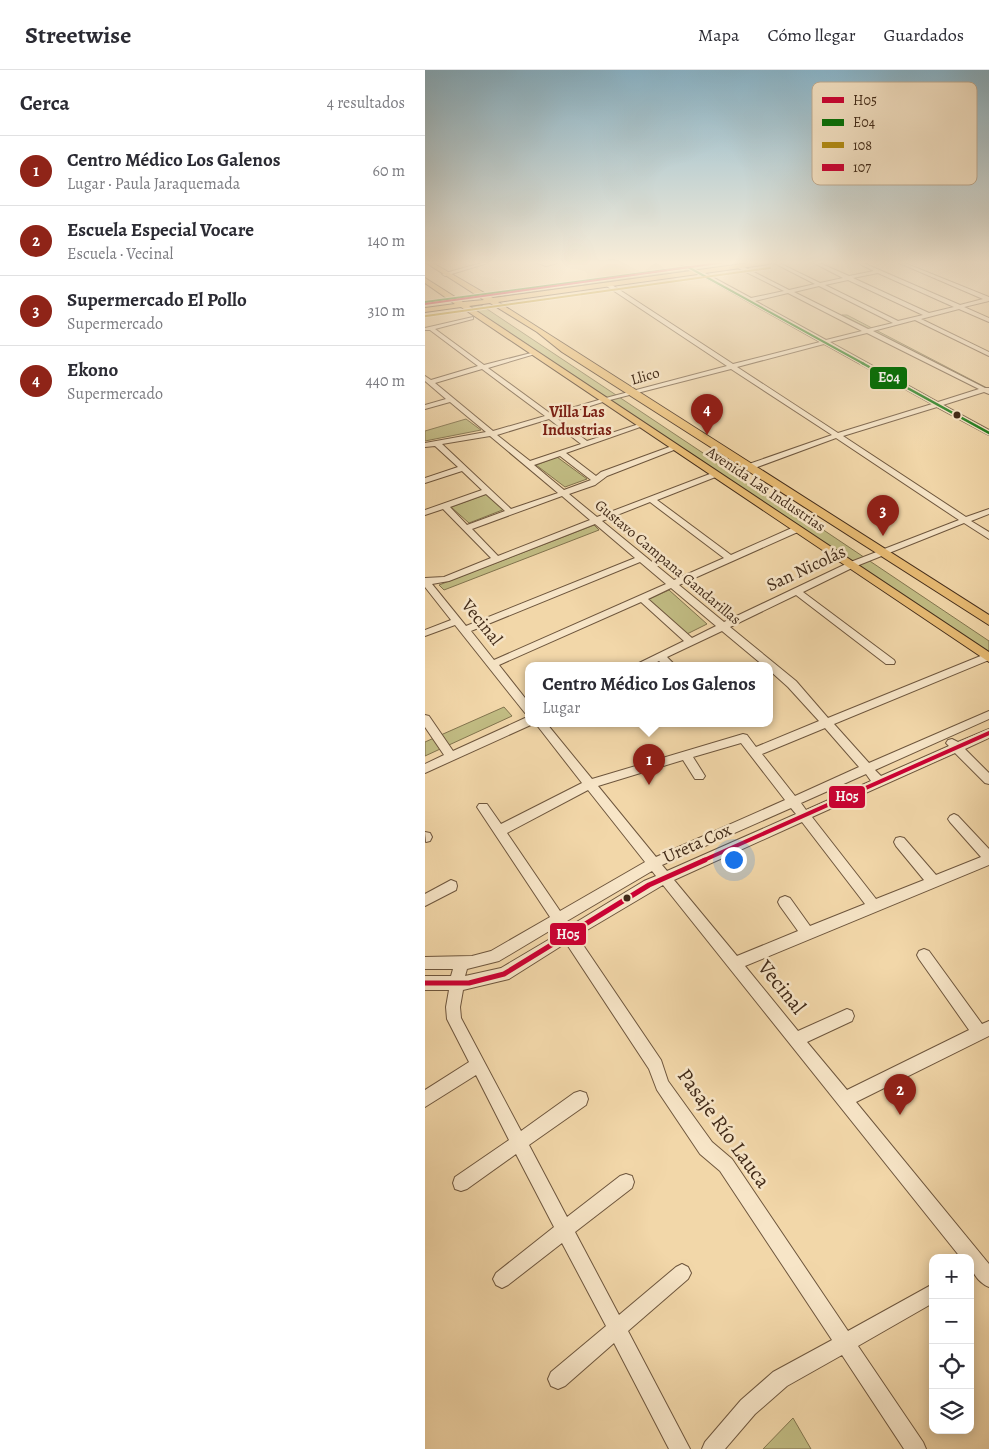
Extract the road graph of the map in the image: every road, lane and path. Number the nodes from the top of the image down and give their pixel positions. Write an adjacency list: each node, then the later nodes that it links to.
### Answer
1 (491, 326): 11 (main road, Avenida Las Industrias)
2 (534, 326): 17 (main road, Avenida Las Industrias)
3 (672, 326): 13 (street)
4 (797, 326): 10 (street)
5 (864, 326): 9 (street)
6 (886, 326): 9 (street, Llico)
7 (932, 326): 12 (street)
8 (428, 329): 14 (street)
9 (872, 330): 10 (street, Llico); 16 (street)
10 (825, 342): 13 (street, Llico); 20 (street)
11 (533, 353): 14 (street); 19 (main road, Avenida Las Industrias)
12 (989, 354)
13 (732, 366): 17 (street, Llico); 26 (street)
14 (483, 367): 15 (street); 22 (street)
15 (427, 380): 18 (street, Gustavo Campana Gandarillas)
16 (988, 389): 20 (street)
17 (634, 394): 19 (street, Llico); 33 (main road, Avenida Las Industrias)
18 (451, 400): 21 (street); 24 (street, Gustavo Campana Gandarillas)
19 (604, 400): 22 (street, Llico); 23 (main road, Avenida Las Industrias)
20 (938, 404): 25 (street); 26 (street)
21 (425, 407)
22 (550, 417): 24 (street, Llico); 28 (street)
23 (641, 425): 28 (street); 30 (main road, Avenida Las Industrias)
24 (492, 433): 27 (street, Llico); 32 (street, Gustavo Campana Gandarillas)
25 (989, 433)
26 (838, 436): 33 (street); 46 (street)
27 (436, 443): 29 (street, Llico); 34 (street)
28 (586, 444): 31 (street)
29 (425, 445)
30 (675, 448): 35 (main road, Avenida Las Industrias); 36 (street)
31 (561, 453): 32 (street); 36 (street)
32 (529, 464): 39 (street, Gustavo Campana Gandarillas)
33 (749, 467): 50 (main road, Avenida Las Industrias)
34 (463, 468): 37 (street); 38 (street)
35 (715, 474): 40 (street); 48 (main road, Avenida Las Industrias)
36 (596, 480): 39 (street)
37 (425, 481)
38 (488, 491): 41 (street); 44 (street)
39 (563, 492): 44 (street); 45 (street, Gustavo Campana Gandarillas)
40 (651, 499): 45 (street); 53 (street)
41 (444, 506): 43 (street); 47 (street)
42 (989, 511): 46 (street, San Nicolás)
43 (425, 512)
44 (510, 512): 47 (street)
45 (597, 520): 51 (street, Gustavo Campana Gandarillas); 52 (street)
46 (965, 520): 49 (street); 50 (street, San Nicolás)
47 (466, 528): 52 (street)
48 (797, 529): 53 (street); 54 (main road, Avenida Las Industrias)
49 (989, 536)
50 (884, 554): 54 (street, San Nicolás); 60 (main road, Avenida Las Industrias)
51 (642, 558): 56 (street, Gustavo Campana Gandarillas); 62 (street)
52 (497, 559): 55 (street)
53 (730, 559): 56 (street)
54 (851, 565): 57 (street, San Nicolás); 66 (main road, Avenida Las Industrias)
55 (425, 582): 59 (street, Vecinal)
56 (673, 584): 58 (street); 61 (street, Gustavo Campana Gandarillas)
57 (796, 591): 61 (street, San Nicolás); 70 (street)
58 (642, 598): 64 (street); 71 (street)
59 (457, 621): 62 (street, Vecinal); 63 (street)
60 (989, 621)
61 (723, 626): 64 (street, San Nicolás); 69 (street, Gustavo Campana Gandarillas)
62 (465, 630): 71 (street, Vecinal)
63 (425, 634)
64 (691, 642): 65 (street, San Nicolás)
65 (661, 657): 67 (street, San Nicolás); 68 (street)
66 (988, 657): 76 (street)
67 (650, 662)
68 (667, 662)
69 (766, 662)
70 (890, 662)
71 (493, 664): 73 (street, Vecinal)
72 (773, 668): 76 (street, Gustavo Campana Gandarillas)
73 (525, 705)
74 (989, 715): 80 (street, Ureta Cox)
75 (425, 719): 84 (street)
76 (827, 722): 82 (street); 85 (street, Gustavo Campana Gandarillas)
77 (525, 723): 84 (street)
78 (543, 727): 90 (street, Vecinal)
79 (989, 733): 81 (street, Ureta Cox)
80 (943, 735): 81 (street); 85 (street, Ureta Cox)
81 (956, 748): 88 (street); 89 (street, Ureta Cox)
82 (755, 752): 83 (street); 91 (street)
83 (686, 755): 87 (street); 90 (street)
84 (451, 757): 86 (street)
85 (867, 768): 89 (street, Gustavo Campana Gandarillas); 91 (street, Ureta Cox)
86 (425, 769)
87 (699, 776)
88 (989, 780)
89 (879, 782): 93 (street, Ureta Cox)
90 (590, 784): 95 (street); 98 (street, Vecinal)
91 (793, 801): 93 (street); 98 (street, Ureta Cox)
92 (483, 806): 95 (street, Pasaje Río Lauca)
93 (804, 816): 99 (street, Ureta Cox); 104 (street)
94 (954, 819): 97 (street)
95 (499, 831): 105 (street, Pasaje Río Lauca)
96 (900, 842): 100 (street)
97 (989, 858): 100 (street)
98 (654, 863): 99 (street, Vecinal); 105 (street, Ureta Cox)
99 (665, 877): 107 (street, Ureta Cox); 111 (street, Vecinal)
100 (933, 882): 104 (street)
101 (451, 886): 102 (street)
102 (425, 900)
103 (785, 902): 106 (street)
104 (874, 906): 106 (street)
105 (559, 919): 107 (street, Pasaje Río Lauca); 109 (street, Ureta Cox)
106 (807, 933): 111 (street)
107 (569, 934): 113 (street, Ureta Cox); 130 (street, Pasaje Río Lauca)
108 (924, 955): 115 (street)
109 (461, 962): 110 (street, Ureta Cox); 113 (street)
110 (425, 963)
111 (735, 963): 116 (street, Vecinal)
112 (425, 983): 113 (street, Ureta Cox)
113 (457, 983): 117 (street)
114 (847, 1016): 116 (street)
115 (984, 1030): 120 (street)
116 (796, 1039): 120 (street, Vecinal)
117 (478, 1064): 118 (street); 121 (street)
118 (425, 1099)
119 (580, 1099): 121 (street)
120 (845, 1099): 125 (street, Vecinal)
121 (519, 1142): 123 (street); 124 (street)
122 (626, 1182): 124 (street)
123 (461, 1183)
124 (565, 1230): 127 (street); 129 (street)
125 (980, 1272)
126 (682, 1274): 129 (street)
127 (502, 1279)
128 (929, 1295): 130 (street)
129 (617, 1329): 131 (street); 132 (street)
130 (844, 1342): 133 (street); 134 (street, Pasaje Río Lauca)
131 (558, 1379)
132 (680, 1449)
133 (712, 1449)
134 (916, 1449)

